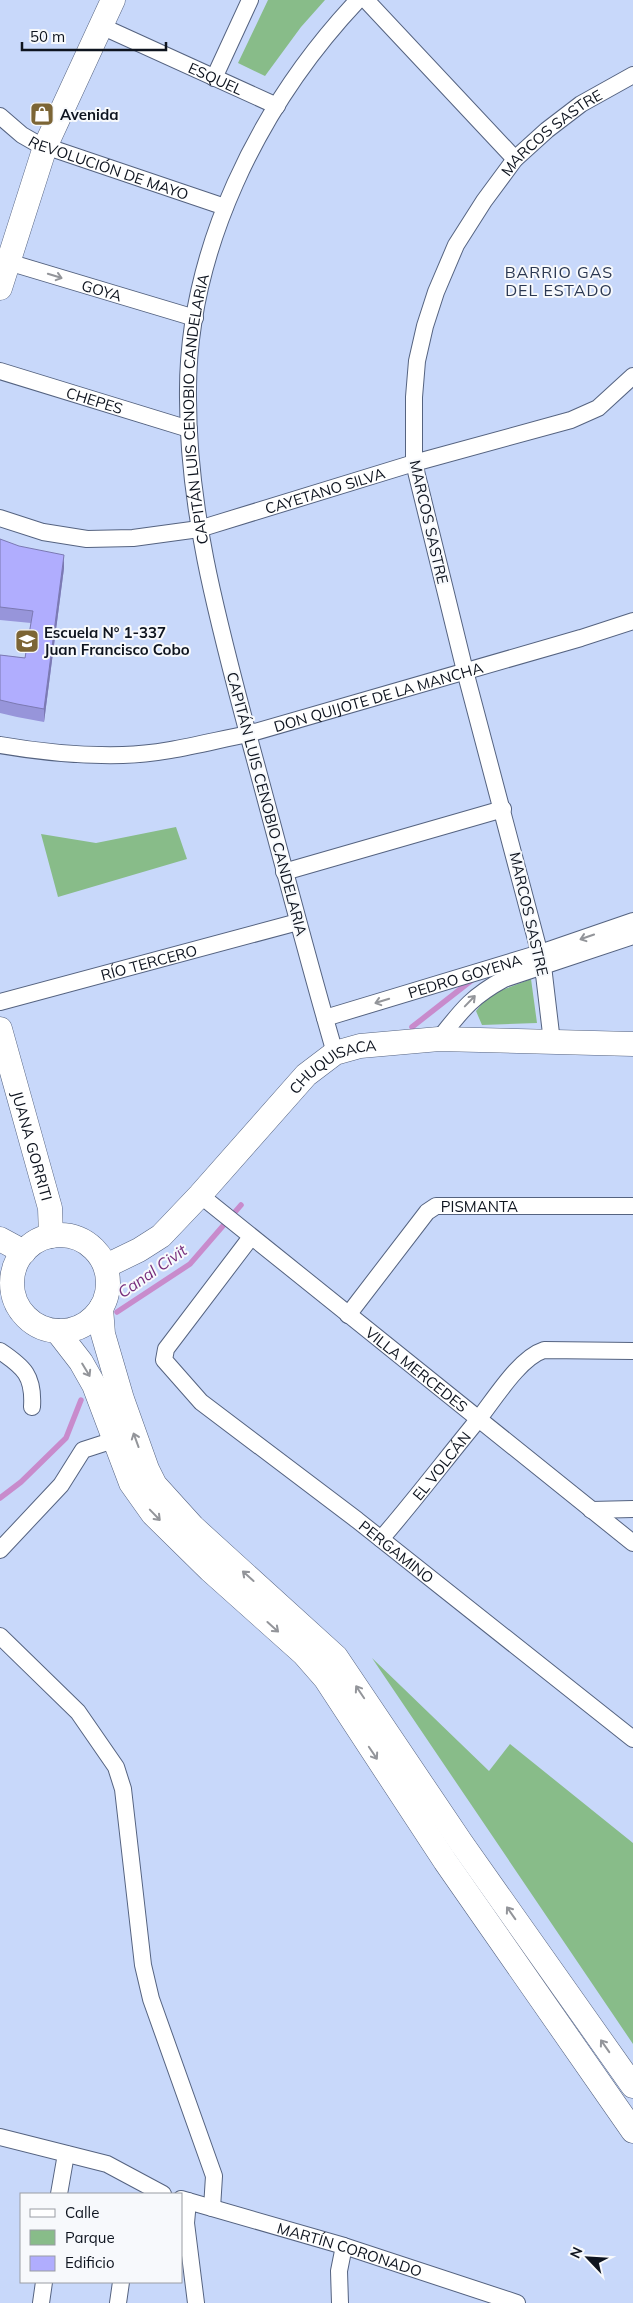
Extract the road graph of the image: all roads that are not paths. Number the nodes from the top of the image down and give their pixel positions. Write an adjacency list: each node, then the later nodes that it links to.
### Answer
1 (113, 0): 5 (main road)
2 (250, 0): 7 (street)
3 (358, 0): 8 (street, CAPITÁN LUIS CENOBIO CANDELARIA)
4 (366, 0): 11 (street)
5 (101, 26): 7 (street, ESQUEL); 10 (main road)
6 (633, 75): 11 (street, MARCOS SASTRE)
7 (214, 78): 8 (street, ESQUEL)
8 (277, 106): 12 (street, CAPITÁN LUIS CENOBIO CANDELARIA)
9 (0, 116): 10 (street, REVOLUCIÓN DE MAYO)
10 (45, 147): 12 (street, REVOLUCIÓN DE MAYO); 13 (main road)
11 (516, 159): 19 (street, MARCOS SASTRE)
12 (225, 206): 15 (street, CAPITÁN LUIS CENOBIO CANDELARIA)
13 (8, 262): 14 (main road); 15 (street, GOYA, one-way to 15)
14 (0, 288)
15 (195, 318): 18 (street, CAPITÁN LUIS CENOBIO CANDELARIA)
16 (0, 371): 18 (street, CHEPES)
17 (633, 376): 19 (street, CAYETANO SILVA)
18 (188, 429): 21 (street, CAPITÁN LUIS CENOBIO CANDELARIA)
19 (414, 463): 21 (street, CAYETANO SILVA); 23 (street, MARCOS SASTRE)
20 (0, 518): 21 (street, CAYETANO SILVA)
21 (199, 529): 24 (street, CAPITÁN LUIS CENOBIO CANDELARIA)
22 (633, 621): 23 (street, DON QUIJOTE DE LA MANCHA)
23 (466, 671): 24 (street, DON QUIJOTE DE LA MANCHA); 26 (street, MARCOS SASTRE)
24 (248, 734): 25 (street, DON QUIJOTE DE LA MANCHA); 27 (street, CAPITÁN LUIS CENOBIO CANDELARIA)
25 (0, 745)
26 (503, 809): 27 (street); 31 (street, MARCOS SASTRE)
27 (284, 872): 29 (street, CAPITÁN LUIS CENOBIO CANDELARIA)
28 (633, 921): 31 (street, PEDRO GOYENA, one-way to 31)
29 (298, 922): 32 (street, RÍO TERCERO); 33 (street, CAPITÁN LUIS CENOBIO CANDELARIA)
30 (633, 936): 31 (street, PEDRO GOYENA)
31 (542, 959): 33 (street, PEDRO GOYENA, one-way to 33); 35 (street, PEDRO GOYENA, one-way to 31); 36 (street, MARCOS SASTRE)
32 (0, 1002)
33 (325, 1018): 38 (street, CAPITÁN LUIS CENOBIO CANDELARIA)
34 (0, 1029): 41 (main road, JUANA GORRITI)
35 (439, 1039): 36 (main road, CHUQUISACA); 38 (main road, CHUQUISACA)
36 (552, 1042): 37 (main road, CHUQUISACA)
37 (633, 1044)
38 (335, 1053): 39 (main road, CHUQUISACA)
39 (200, 1195): 42 (street, VILLA MERCEDES); 44 (main road, CHUQUISACA)
40 (633, 1206): 47 (street, PISMANTA)
41 (51, 1236): 43 (main road); 44 (main road)
42 (251, 1236): 47 (street, VILLA MERCEDES); 56 (street, PERGAMINO)
43 (8, 1246): 45 (main road)
44 (106, 1266): 46 (main road)
45 (10, 1305): 48 (main road)
46 (101, 1308): 48 (main road); 61 (main road, one-way to 46)
47 (348, 1316): 52 (street, VILLA MERCEDES)
48 (57, 1331): 53 (main road, one-way to 53)
49 (0, 1351): 51 (street)
50 (633, 1351): 52 (street, EL VOLCÁN)
51 (32, 1407)
52 (478, 1420): 55 (street, VILLA MERCEDES); 56 (street, EL VOLCÁN)
53 (114, 1440): 58 (street); 62 (main road, one-way to 62)
54 (633, 1509): 55 (street)
55 (591, 1510): 57 (street, VILLA MERCEDES)
56 (381, 1539): 60 (street, PERGAMINO)
57 (633, 1543)
58 (0, 1550)
59 (0, 1636): 69 (street)
60 (633, 1738)
61 (633, 2086)
62 (633, 2131)
63 (0, 2137): 64 (street)
64 (66, 2154): 65 (street); 66 (street)
65 (136, 2187): 67 (street)
66 (59, 2193)
67 (159, 2193)
68 (185, 2200): 69 (street, MARTÍN CORONADO); 76 (street)
69 (212, 2208): 70 (street, MARTÍN CORONADO)
70 (344, 2246): 73 (street, MARTÍN CORONADO); 77 (street)
71 (44, 2283): 74 (street)
72 (121, 2283): 75 (street)
73 (479, 2296): 78 (street, MARTÍN CORONADO)
74 (40, 2303)
75 (118, 2303)
76 (196, 2303)
77 (340, 2303)
78 (517, 2303)

